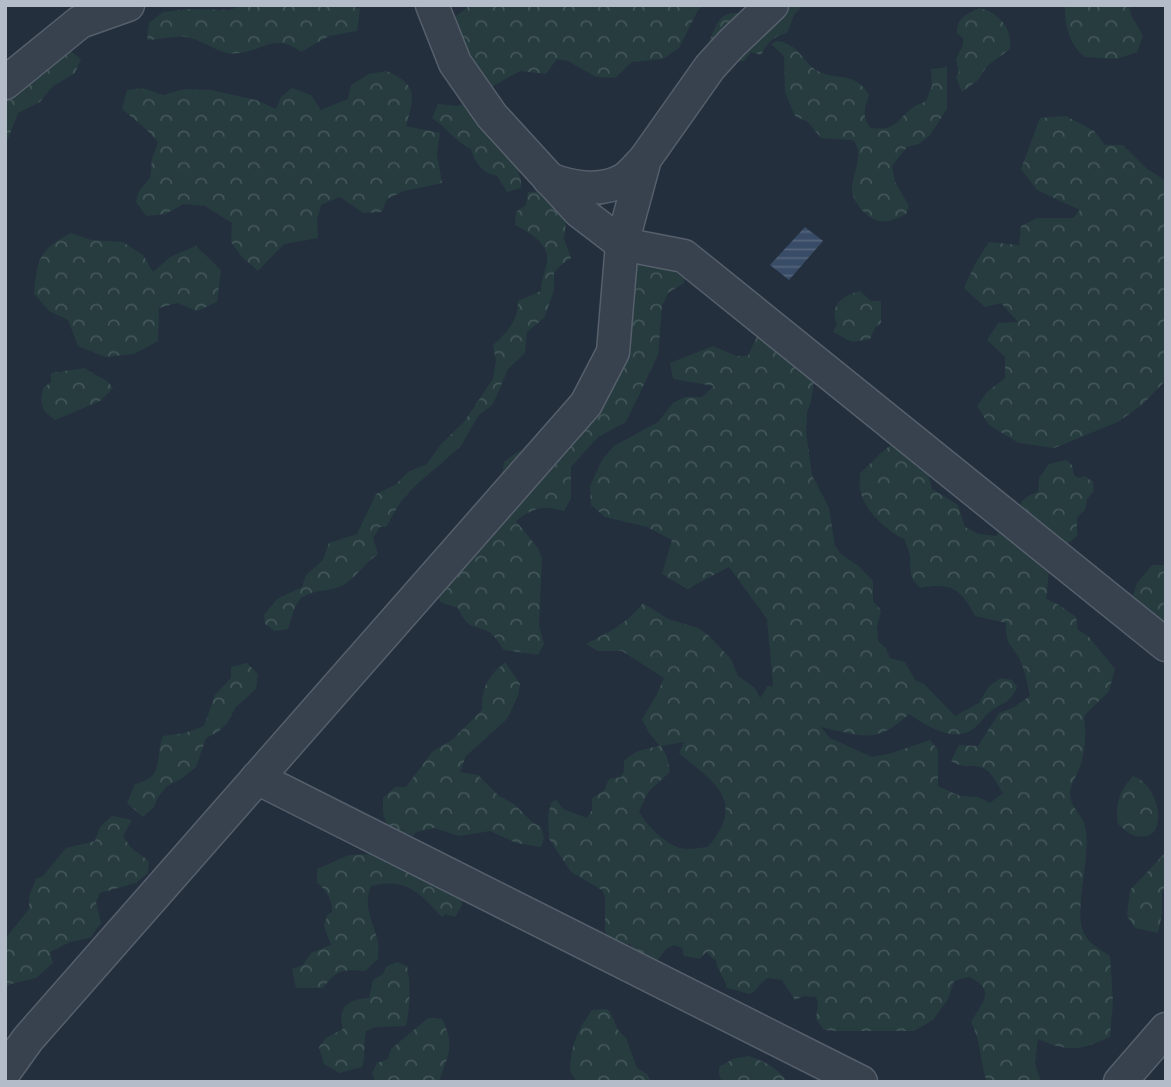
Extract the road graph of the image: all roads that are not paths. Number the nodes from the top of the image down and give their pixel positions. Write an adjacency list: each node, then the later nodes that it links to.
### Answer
1 (128, 5): 4 (street)
2 (432, 5): 7 (street)
3 (772, 5): 6 (street)
4 (72, 14): 5 (street)
5 (5, 83)
6 (645, 159): 7 (street); 8 (street)
7 (549, 179): 8 (street)
8 (622, 244): 9 (street); 10 (street)
9 (1166, 645)
10 (257, 778): 12 (street); 13 (street)
11 (1166, 1029): 14 (street)
12 (5, 1071)
13 (861, 1082)
14 (1120, 1082)

